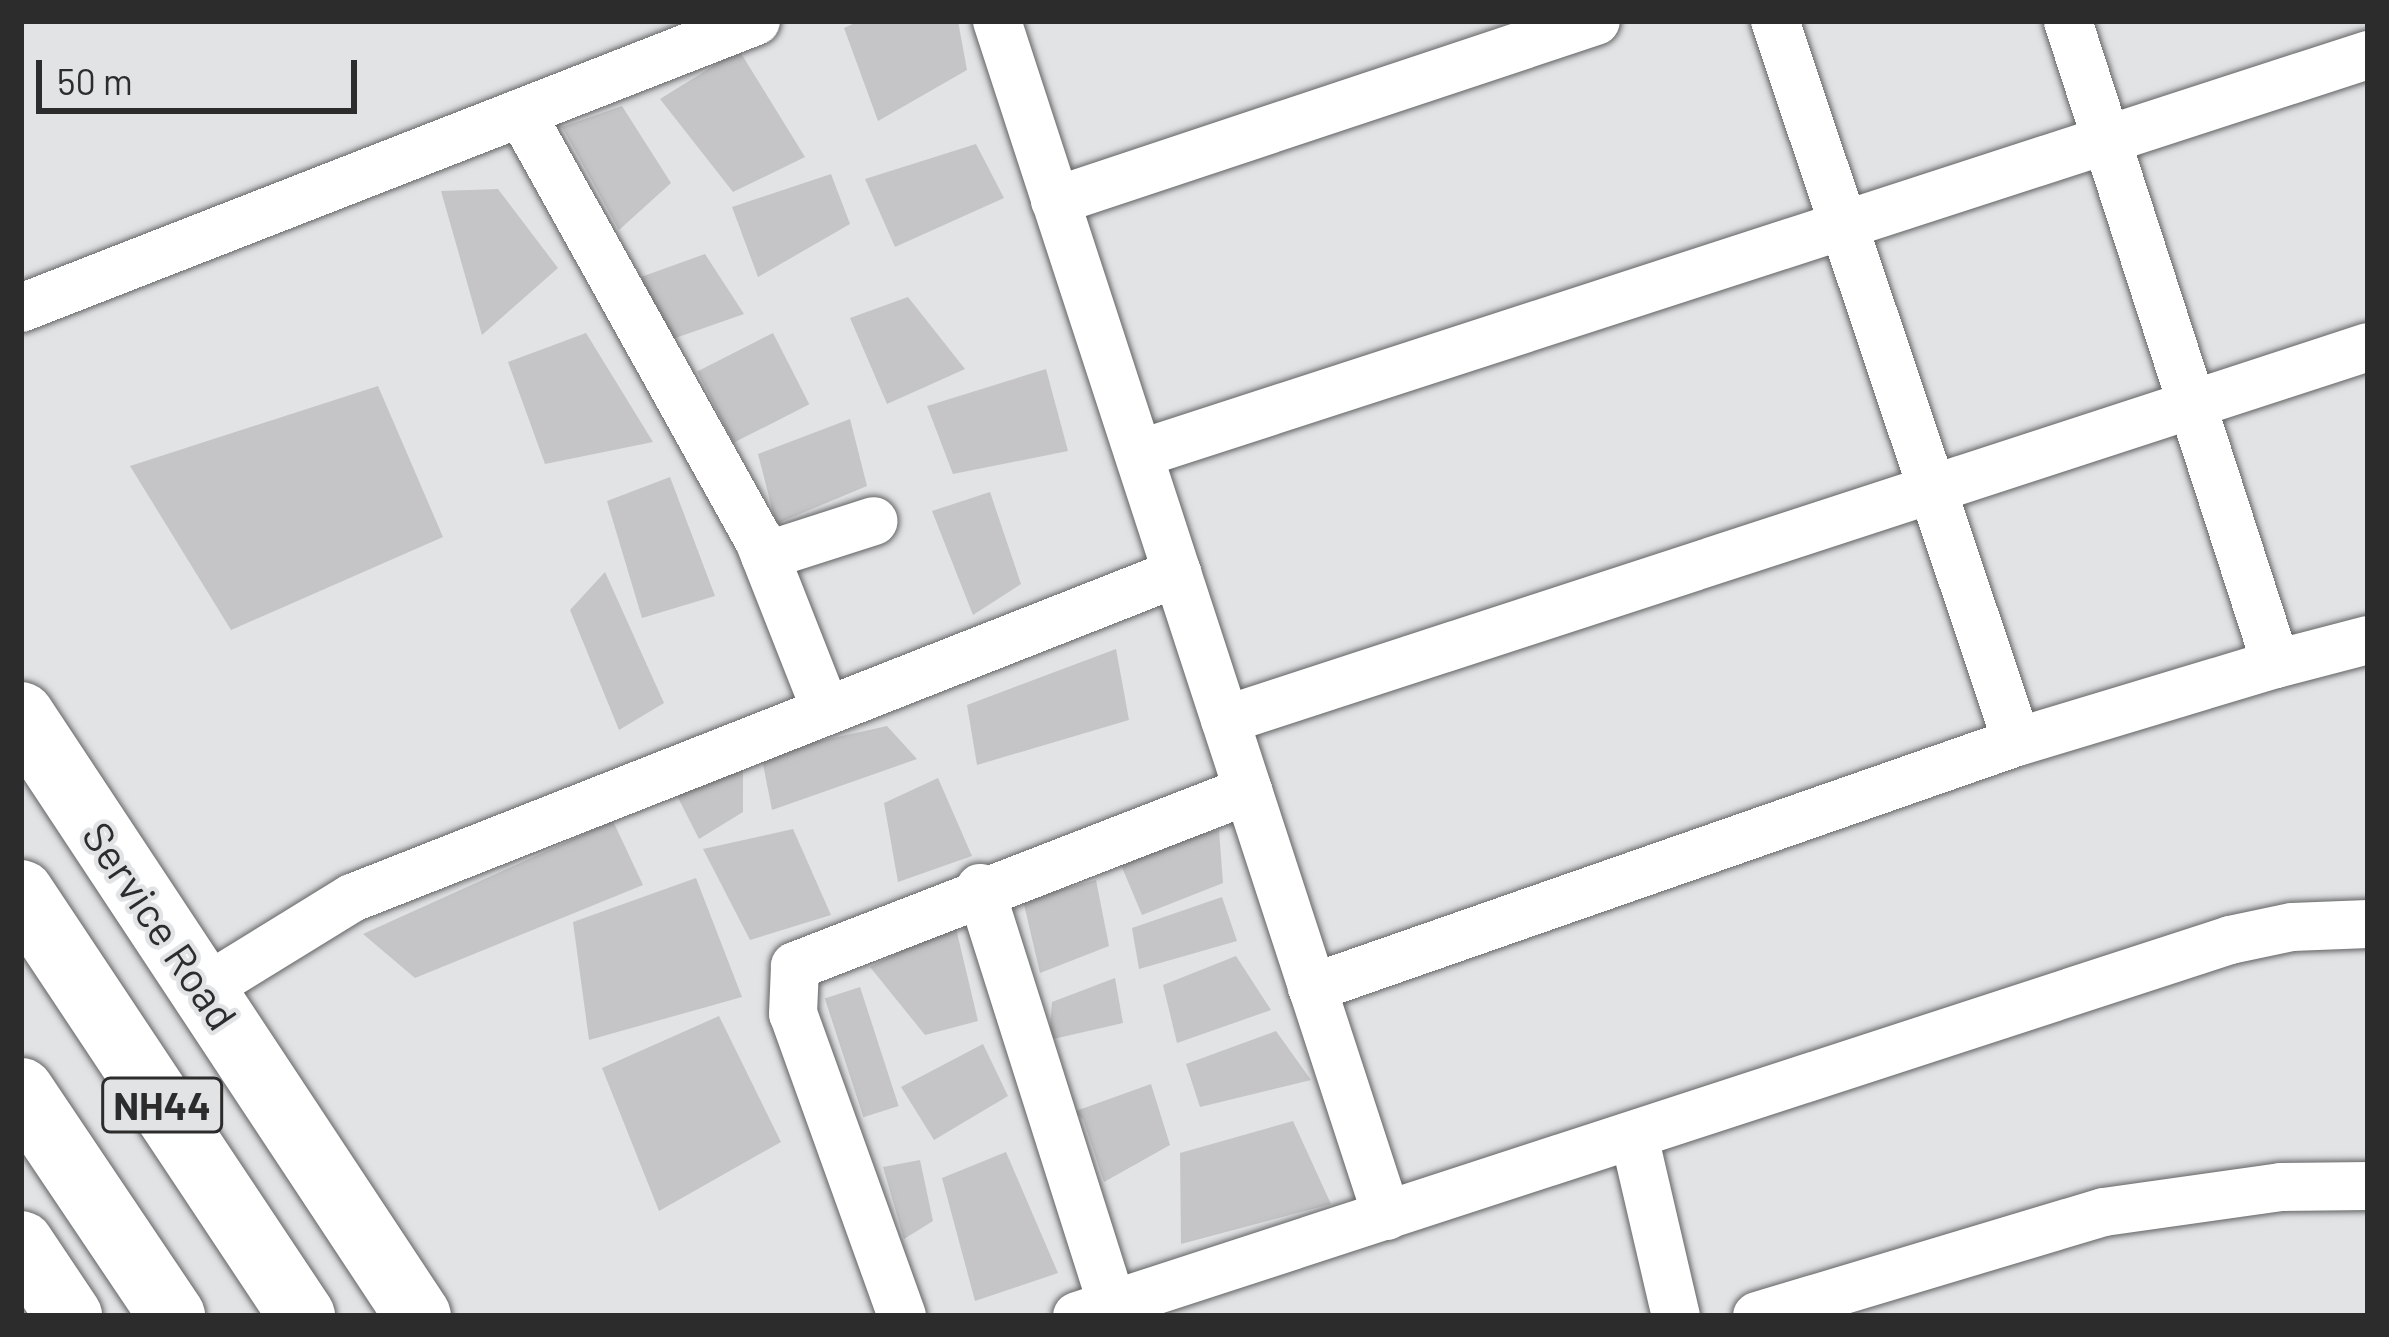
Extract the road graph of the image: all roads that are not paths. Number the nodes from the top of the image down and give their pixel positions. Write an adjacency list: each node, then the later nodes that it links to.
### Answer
1 (756, 21): 7 (street)
2 (997, 21): 9 (street)
3 (1596, 21): 9 (street)
4 (2068, 21): 8 (street)
5 (1788, 25): 10 (street)
6 (2368, 55): 8 (street)
7 (521, 113): 11 (street); 17 (street)
8 (2109, 142): 10 (street); 13 (street)
9 (1055, 201): 14 (street)
10 (1845, 230): 14 (street); 15 (street)
11 (21, 308)
12 (2368, 347): 13 (street)
13 (2193, 405): 15 (street); 20 (street)
14 (1138, 454): 18 (street)
15 (1932, 490): 23 (street); 24 (street)
16 (874, 521): 17 (street)
17 (765, 556): 21 (street)
18 (1177, 573): 21 (street); 23 (street)
19 (2368, 640): 20 (street)
20 (2276, 664): 24 (street)
21 (826, 711): 30 (street)
22 (21, 715): 30 (main road, Service Road)
23 (1225, 720): 25 (street)
24 (2017, 742): 29 (street)
25 (1248, 790): 26 (street); 29 (street)
26 (980, 888): 36 (street); 41 (street)
27 (21, 893): 39 (main road, NH44)
28 (2368, 924): 32 (street)
29 (1312, 988): 34 (street)
30 (204, 989): 40 (main road, Service Road)
31 (21, 1090): 38 (main road, NH44)
32 (1634, 1136): 34 (street); 42 (street)
33 (2368, 1186): 43 (street)
34 (1387, 1216): 36 (street)
35 (21, 1244): 37 (main road)
36 (1094, 1311)
37 (69, 1316)
38 (172, 1316)
39 (302, 1316)
40 (418, 1316)
41 (902, 1316)
42 (1676, 1316)
43 (1757, 1316)

